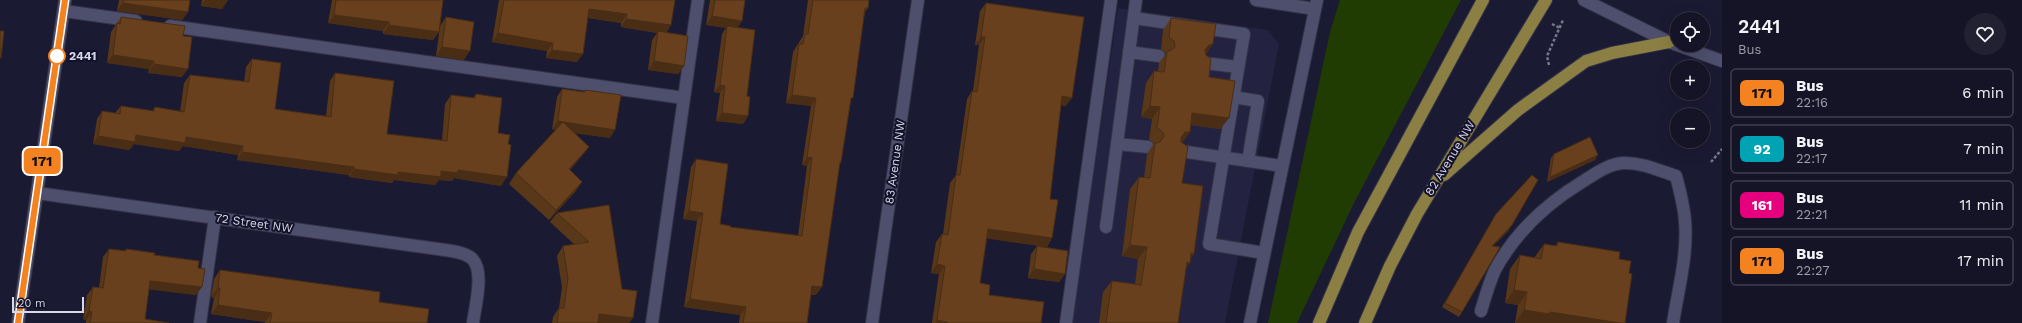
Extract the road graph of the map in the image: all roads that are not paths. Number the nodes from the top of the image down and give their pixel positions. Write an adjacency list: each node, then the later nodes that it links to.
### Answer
1 (698, 0): 19 (street)
2 (918, 0): 36 (street, 83 Avenue NW)
3 (1111, 0): 37 (street)
4 (1136, 0): 11 (street)
5 (1256, 0): 9 (street)
6 (1483, 0): 39 (main road)
7 (1546, 0): 26 (main road, 82 Avenue NW)
8 (1584, 0): 12 (street)
9 (1316, 4): 25 (street)
10 (64, 6): 19 (street); 27 (street)
11 (1134, 18): 13 (street); 17 (street)
12 (1669, 42): 15 (street); 26 (main road)
13 (1129, 52): 14 (street); 20 (street)
14 (1160, 56)
15 (1722, 61)
16 (1204, 63): 17 (street)
17 (1238, 67): 18 (street)
18 (1233, 97): 23 (street); 24 (street)
19 (684, 98): 35 (street)
20 (1117, 144): 21 (street); 29 (street)
21 (1148, 147)
22 (1180, 151): 23 (street)
23 (1224, 158): 24 (street); 30 (street)
24 (1248, 161): 25 (street)
25 (1282, 166): 30 (street)
26 (1435, 182): 40 (main road, 82 Avenue NW)
27 (37, 193): 28 (street, 72 Street NW); 32 (street)
28 (215, 217): 33 (street); 34 (street, 72 Street NW)
29 (1106, 227)
30 (1264, 253): 38 (street)
31 (1481, 311): 41 (street)
32 (18, 323)
33 (200, 323)
34 (473, 323)
35 (652, 323)
36 (872, 323)
37 (1066, 323)
38 (1250, 323)
39 (1319, 323)
40 (1364, 323)
41 (1673, 323)

